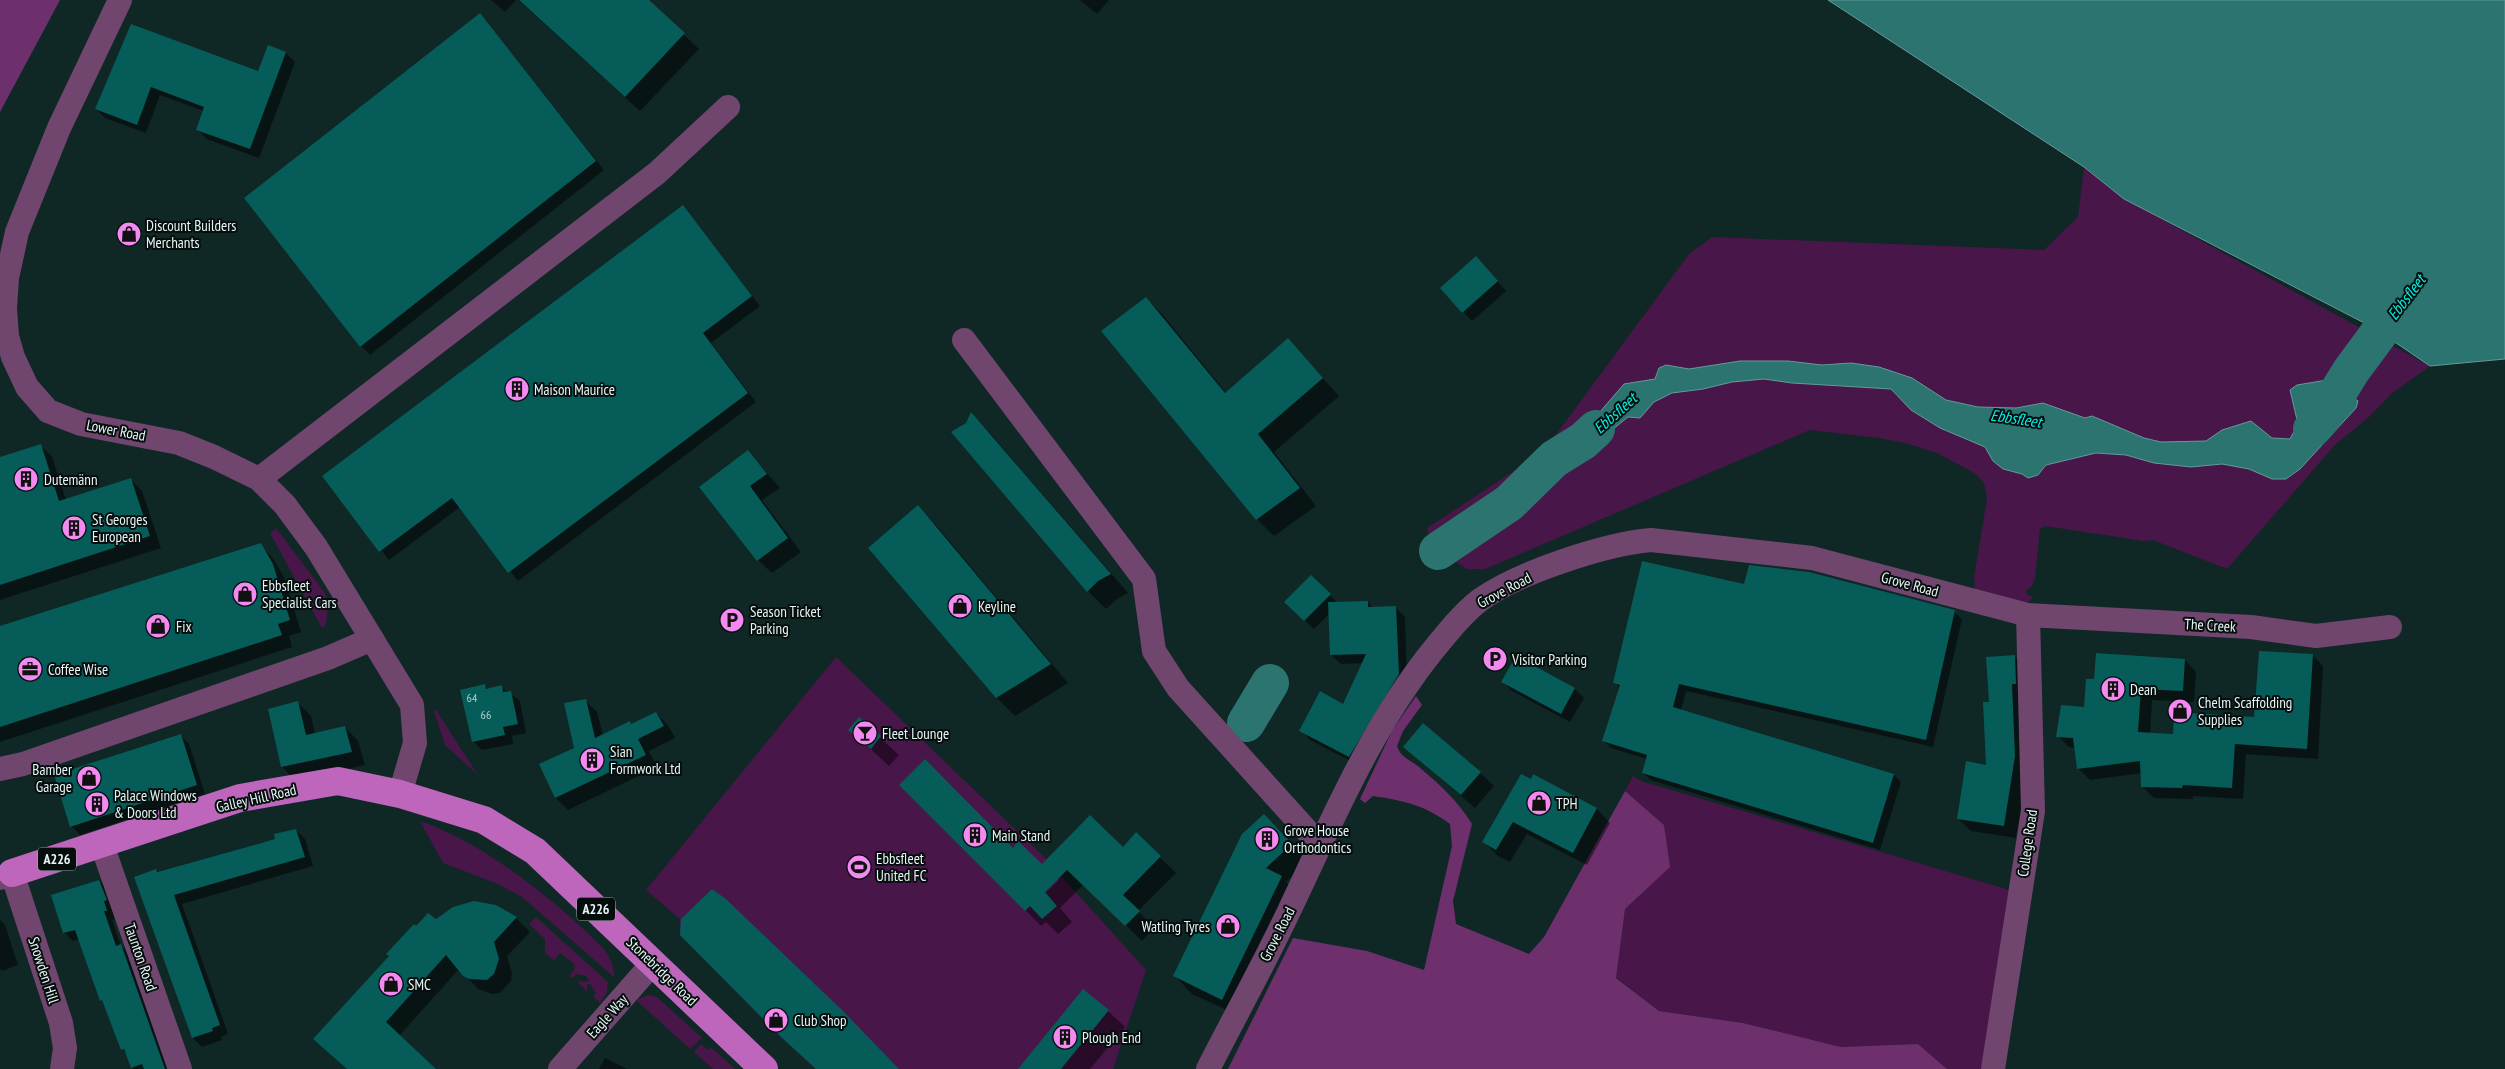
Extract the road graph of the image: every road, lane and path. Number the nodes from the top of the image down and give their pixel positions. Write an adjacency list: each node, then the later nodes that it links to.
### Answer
1 (120, 0): 4 (street, Lower Road)
2 (728, 106): 4 (street)
3 (964, 340): 10 (street)
4 (259, 479): 7 (street, Lower Road)
5 (2028, 615): 6 (street, The Creek); 10 (street, Grove Road); 19 (street, College Road)
6 (2390, 627)
7 (372, 639): 8 (street); 9 (street, Lower Road)
8 (0, 769)
9 (400, 794): 11 (main road, Galley Hill Road / A226); 13 (main road, Stonebridge Road / A226)
10 (1319, 844): 18 (street, Grove Road)
11 (102, 845): 12 (main road, Galley Hill Road / A226); 15 (street, Taunton Road)
12 (6, 876): 14 (street, Snowden Hill)
13 (653, 963): 16 (street, Eagle Way); 17 (main road, Stonebridge Road / A226)
14 (62, 1069)
15 (180, 1069)
16 (560, 1069)
17 (764, 1069)
18 (1208, 1069)
19 (1993, 1069)

